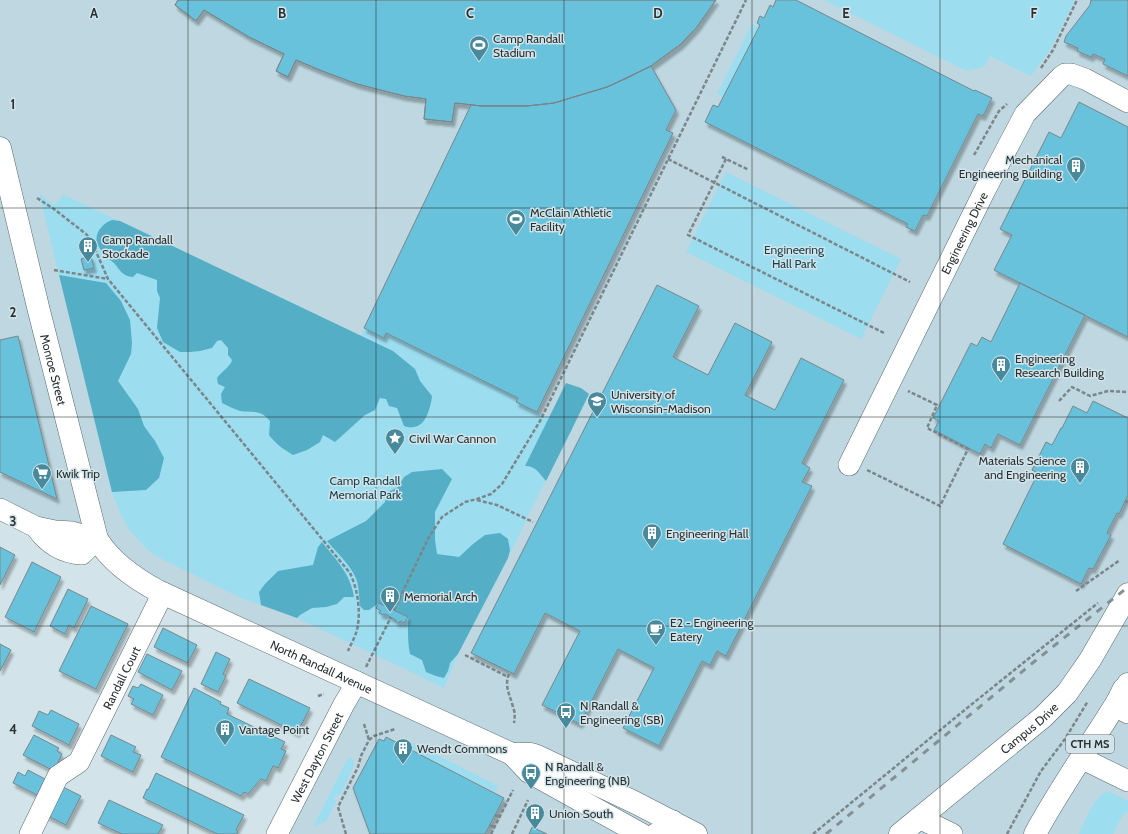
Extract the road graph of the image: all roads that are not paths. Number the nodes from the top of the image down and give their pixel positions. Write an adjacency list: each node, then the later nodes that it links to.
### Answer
1 (1128, 102): 3 (street, Engineering Drive)
2 (0, 148): 5 (main road, Monroe Street)
3 (858, 467)
4 (0, 509): 5 (street)
5 (97, 539): 6 (main road, Monroe Street)
6 (134, 576): 7 (main road, North Randall Avenue)
7 (163, 593): 10 (main road, North Randall Avenue); 18 (street, Randall Court)
8 (1128, 594): 16 (main road, Campus Drive)
9 (1128, 676): 12 (street)
10 (357, 682): 13 (main road, North Randall Avenue); 19 (street, West Dayton Street)
11 (1128, 684): 12 (main road, CTH MS)
12 (1122, 709): 14 (main road, CTH MS)
13 (512, 754): 17 (main road); 20 (main road)
14 (1081, 758): 15 (street); 25 (main road, CTH MS)
15 (1128, 781)
16 (919, 818): 23 (main road, Campus Drive); 24 (street)
17 (673, 821): 21 (street); 22 (main road)
18 (30, 834)
19 (277, 834)
20 (641, 834)
21 (655, 834)
22 (696, 834)
23 (900, 834)
24 (952, 834)
25 (1035, 834)

